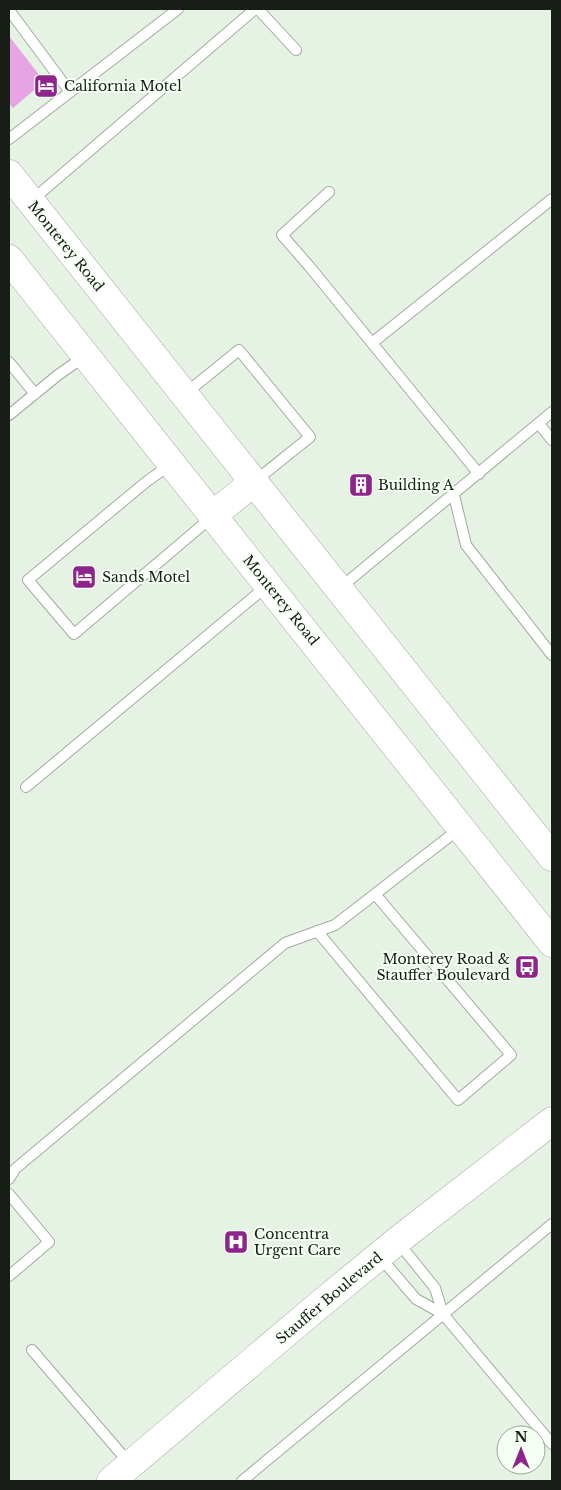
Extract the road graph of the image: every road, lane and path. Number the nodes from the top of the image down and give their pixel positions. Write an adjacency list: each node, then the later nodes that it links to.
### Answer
1 (178, 9): 5 (lane)
2 (256, 9): 4 (lane); 10 (lane)
3 (9, 10): 5 (lane)
4 (296, 50)
5 (70, 92): 6 (lane)
6 (9, 139)
7 (9, 174): 10 (main road, Monterey Road)
8 (329, 192): 12 (lane)
9 (552, 199): 12 (lane)
10 (30, 202): 16 (main road, Monterey Road)
11 (9, 259): 13 (main road, Monterey Road)
12 (372, 343): 22 (lane)
13 (85, 355): 15 (lane); 21 (main road, Monterey Road)
14 (9, 362): 15 (lane)
15 (35, 394): 18 (lane)
16 (185, 395): 23 (main road, Monterey Road); 23 (lane)
17 (552, 412): 19 (lane)
18 (9, 415)
19 (538, 424): 20 (lane); 22 (lane)
20 (552, 440)
21 (172, 463): 25 (main road, Monterey Road); 25 (lane)
22 (479, 474): 24 (lane)
23 (254, 482): 25 (main road); 27 (main road, Monterey Road)
24 (454, 495): 27 (lane); 28 (lane)
25 (213, 516): 26 (main road, Monterey Road)
26 (269, 585): 29 (lane); 30 (main road, Monterey Road)
27 (339, 589): 31 (main road, Monterey Road)
28 (552, 654)
29 (26, 787)
30 (462, 827): 32 (lane); 34 (main road, Monterey Road)
31 (552, 857)
32 (375, 894): 33 (lane); 33 (lane)
33 (317, 931): 36 (lane)
34 (552, 942)
35 (552, 1121): 39 (main road, Stauffer Boulevard)
36 (9, 1179)
37 (9, 1194): 40 (lane)
38 (552, 1224): 41 (lane)
39 (388, 1248): 41 (lane); 41 (lane); 44 (main road, Stauffer Boulevard)
40 (9, 1276)
41 (444, 1314): 43 (lane); 45 (lane)
42 (32, 1350): 44 (lane)
43 (552, 1444)
44 (121, 1473)
45 (242, 1481)

